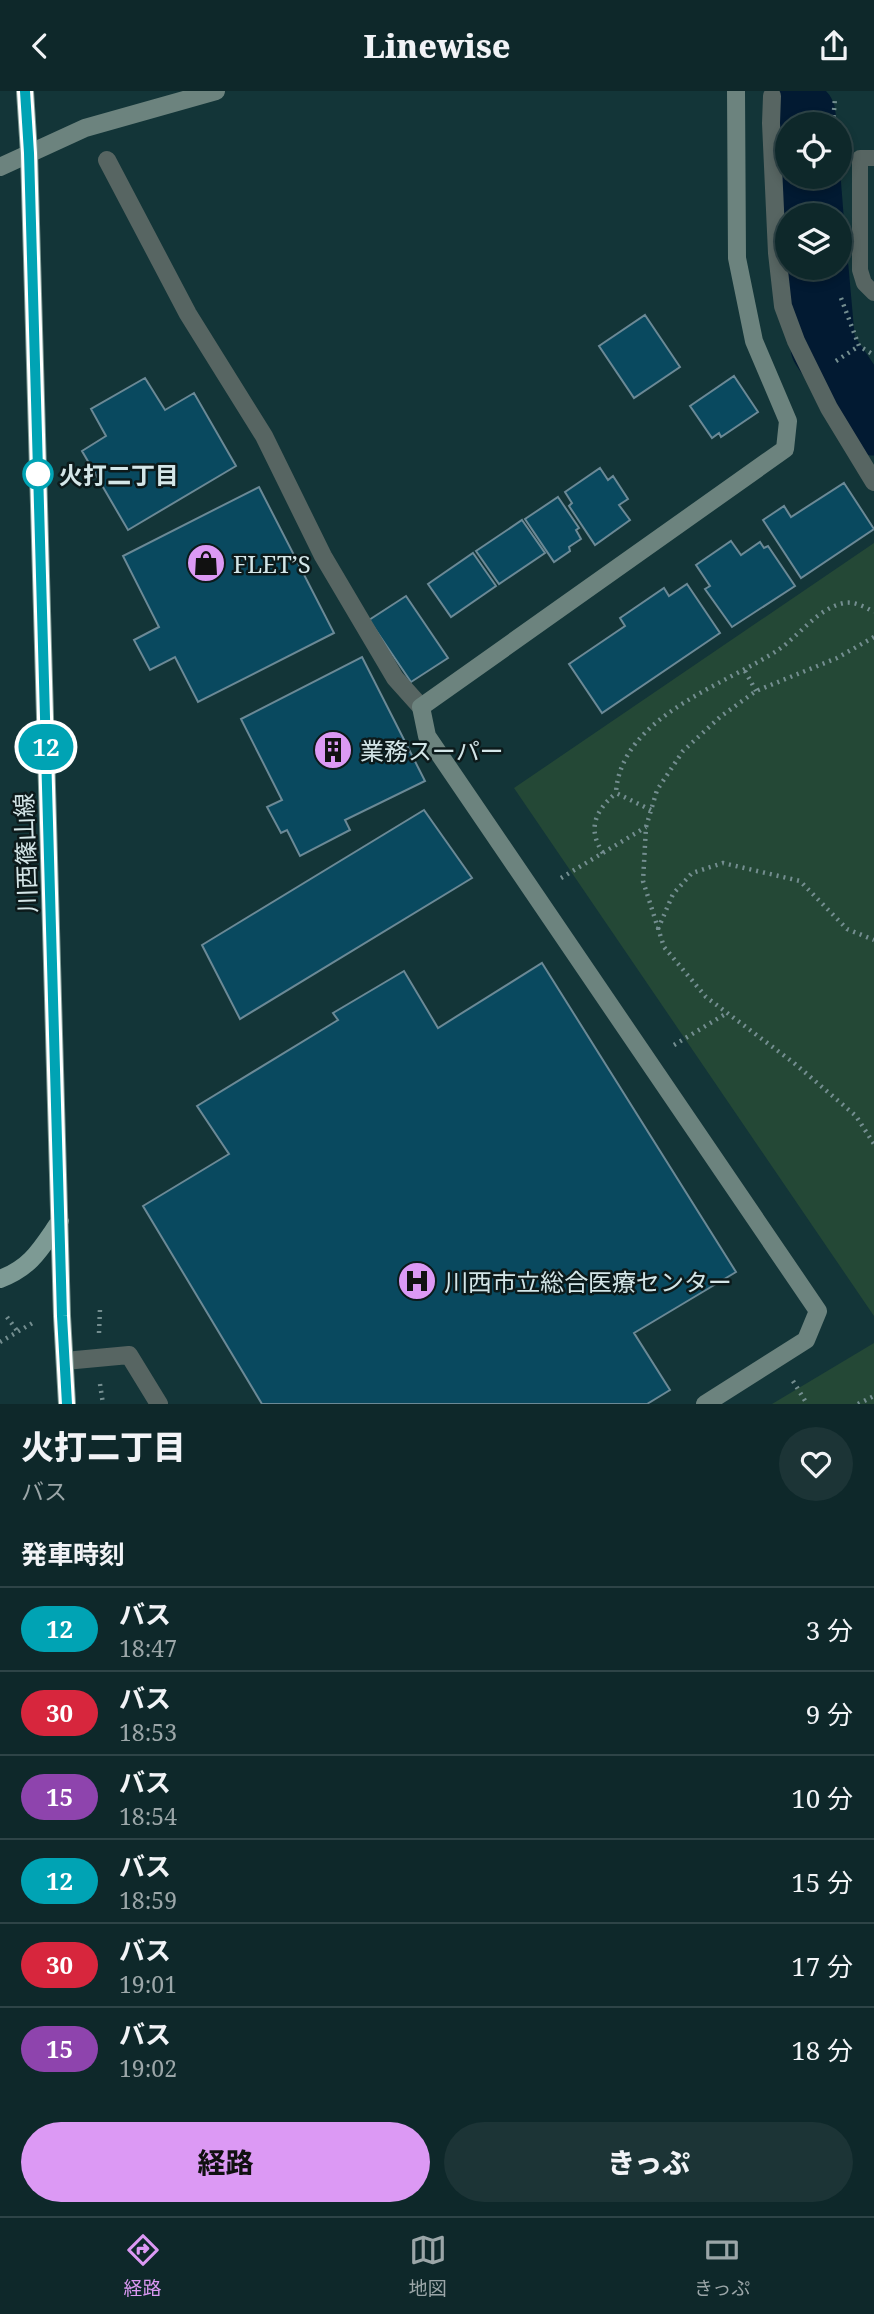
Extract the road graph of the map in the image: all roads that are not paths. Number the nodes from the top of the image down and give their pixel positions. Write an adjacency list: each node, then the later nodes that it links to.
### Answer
1 (25, 91): 5 (main road, 川西篠山線)
2 (216, 91): 5 (street)
3 (736, 91): 11 (street)
4 (772, 96): 10 (street)
5 (29, 153): 8 (street); 12 (main road, 川西篠山線)
6 (874, 158): 9 (lane)
7 (107, 160): 11 (street)
8 (0, 167)
9 (874, 293)
10 (874, 482)
11 (421, 707): 17 (street)
12 (60, 1221): 13 (main road); 14 (main road, 川西篠山線)
13 (0, 1279)
14 (65, 1361): 15 (main road, 川西篠山線); 16 (street)
15 (67, 1404)
16 (159, 1404)
17 (705, 1404)

